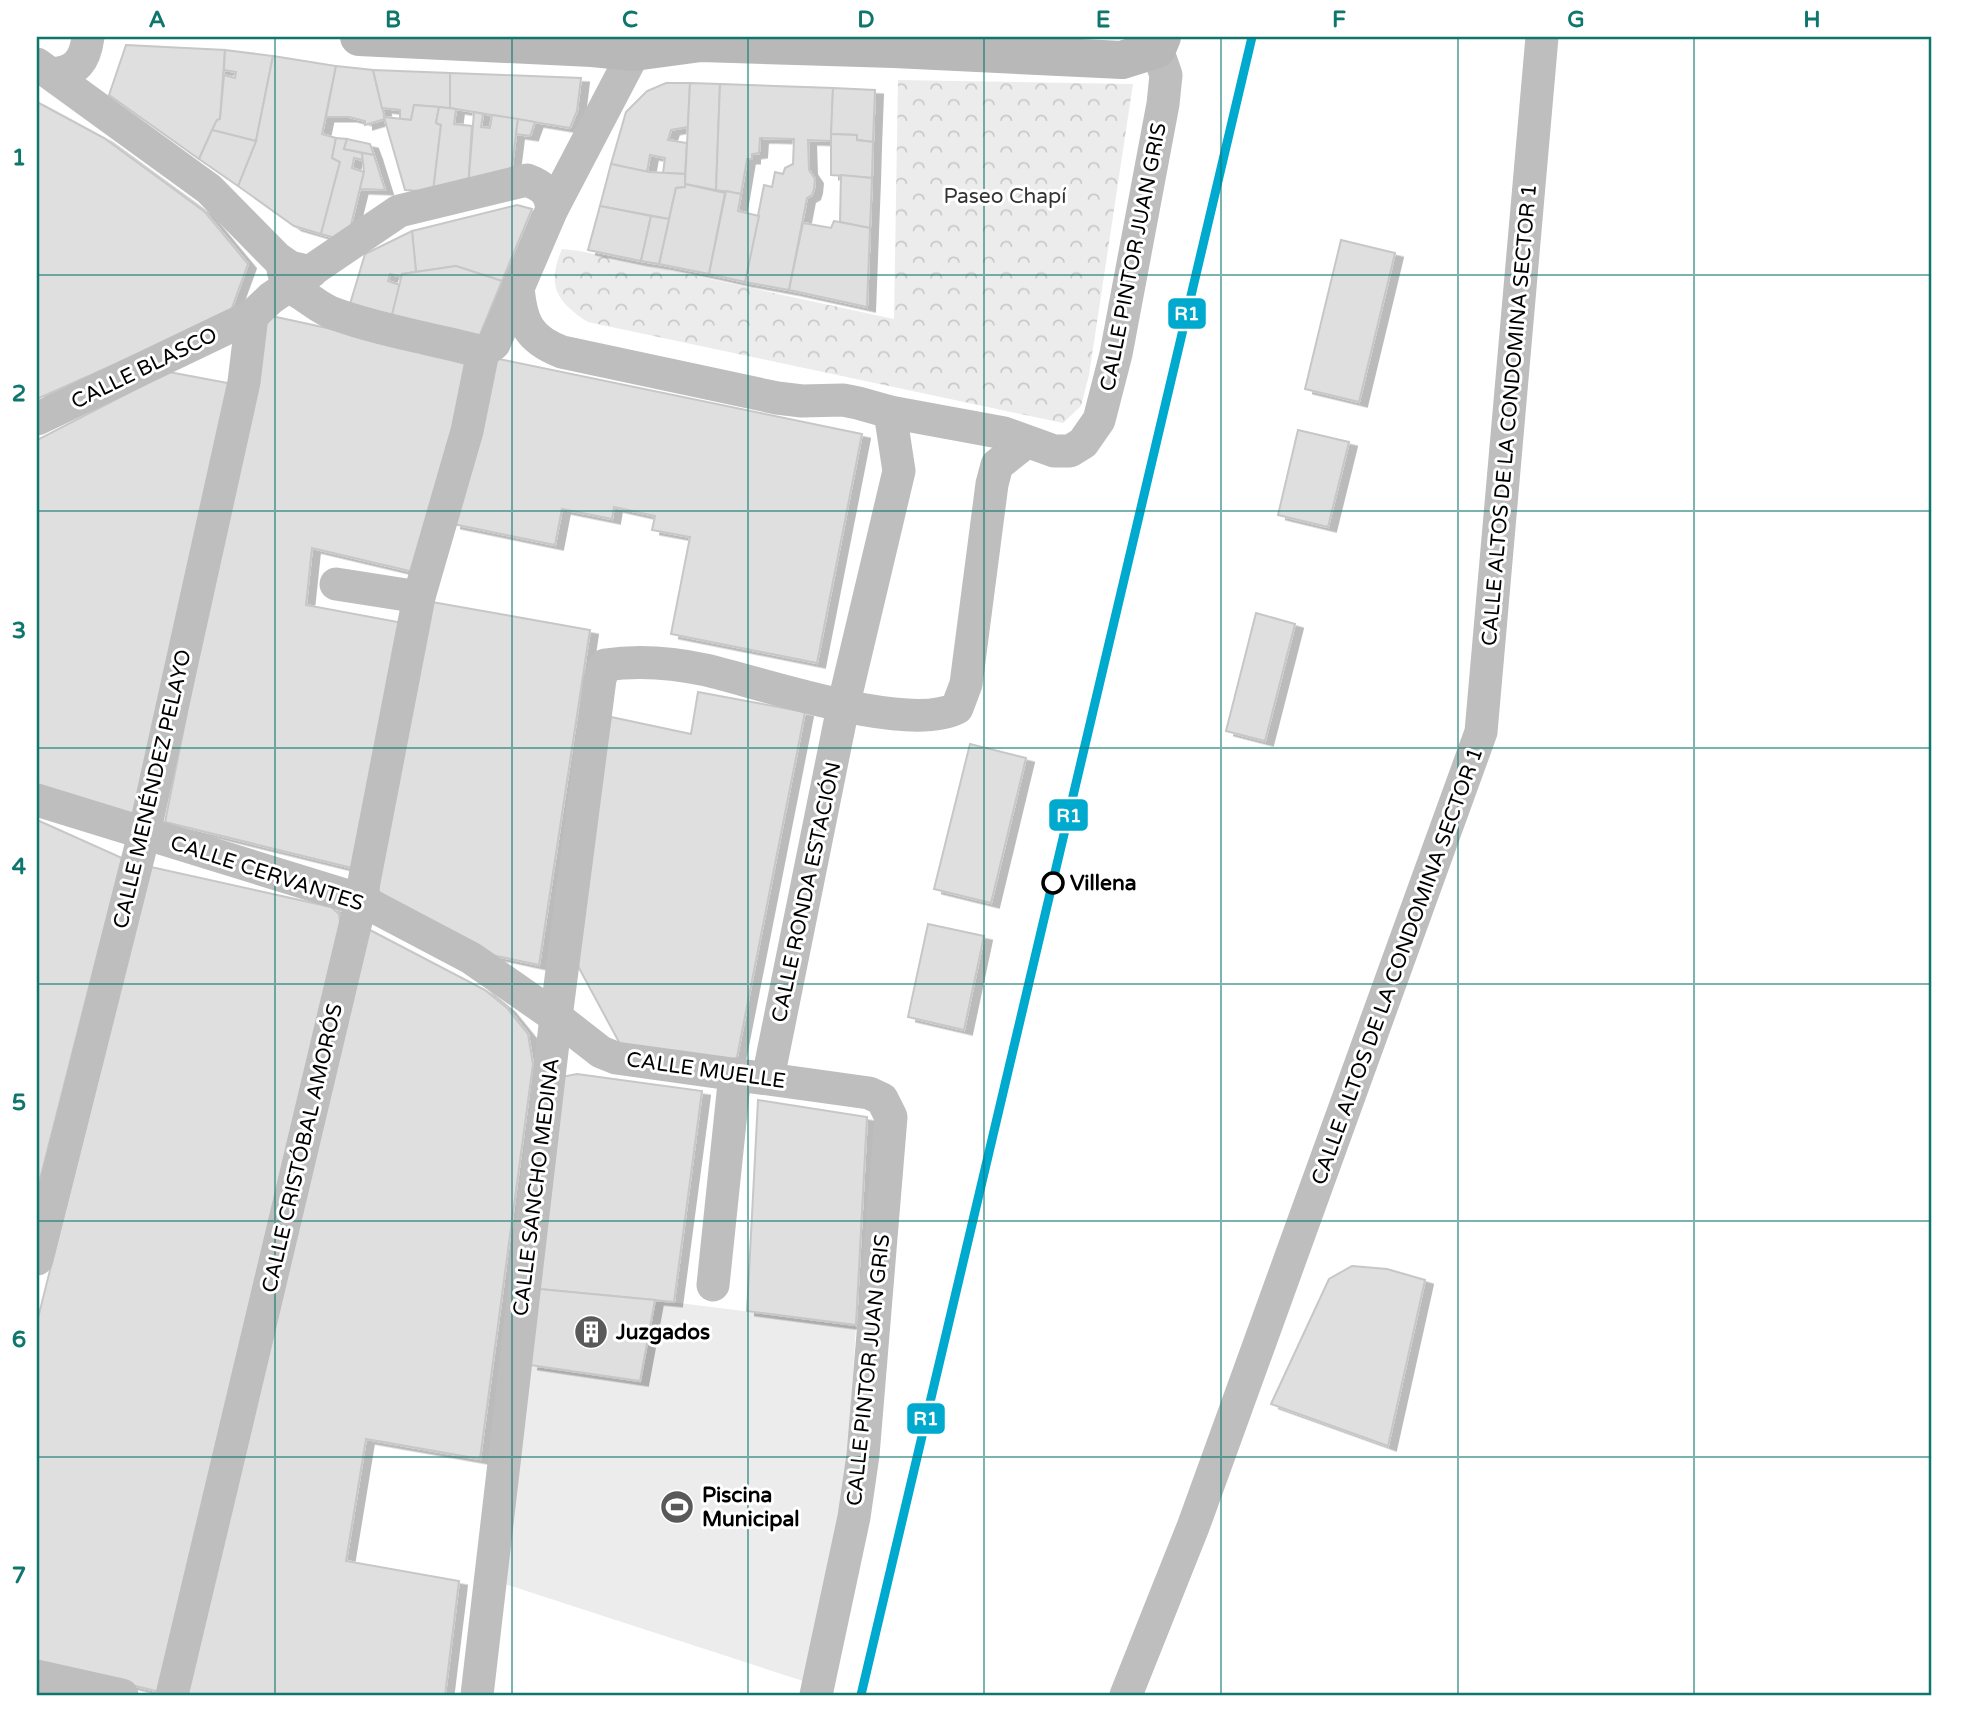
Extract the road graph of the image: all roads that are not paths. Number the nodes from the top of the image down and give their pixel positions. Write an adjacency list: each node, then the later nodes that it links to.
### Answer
1 (88, 37): 8 (street)
2 (359, 37): 3 (street)
3 (389, 37): 7 (street)
4 (1542, 37): 34 (street, CALLE ALTOS DE LA CONDOMINA SECTOR 1)
5 (894, 43): 6 (street); 7 (street)
6 (1159, 43): 16 (street, CALLE PINTOR JUAN GRIS)
7 (627, 64): 9 (street, CALLE CRISTÓBAL AMORÓS)
8 (45, 69): 10 (street)
9 (552, 209): 10 (street, CALLE BLASCO); 11 (street, CALLE CRISTÓBAL AMORÓS)
10 (292, 272): 12 (street, CALLE BLASCO); 13 (street)
11 (519, 287): 13 (street, CALLE CRISTÓBAL AMORÓS); 14 (street)
12 (252, 316): 15 (street, CALLE BLASCO); 21 (street, CALLE MENÉNDEZ PELAYO)
13 (483, 352): 18 (street, CALLE CRISTÓBAL AMORÓS)
14 (891, 412): 16 (street); 19 (street, CALLE RONDA ESTACIÓN)
15 (37, 419)
16 (1040, 447): 19 (street)
17 (336, 584): 18 (street)
18 (419, 597): 22 (street, CALLE CRISTÓBAL AMORÓS)
19 (843, 707): 23 (street, CALLE SANCHO MEDINA); 25 (street, CALLE RONDA ESTACIÓN)
20 (37, 800): 21 (street, CALLE CERVANTES)
21 (144, 834): 22 (street, CALLE CERVANTES); 27 (street, CALLE MENÉNDEZ PELAYO)
22 (361, 900): 23 (street, CALLE CERVANTES); 31 (street, CALLE CRISTÓBAL AMORÓS)
23 (556, 1017): 24 (street, CALLE MUELLE); 32 (street, CALLE SANCHO MEDINA)
24 (735, 1074): 25 (street, CALLE MUELLE); 28 (street)
25 (768, 1078): 26 (street, CALLE MUELLE)
26 (869, 1093): 33 (street, CALLE PINTOR JUAN GRIS)
27 (37, 1259)
28 (713, 1285)
29 (37, 1676): 30 (street)
30 (122, 1695)
31 (172, 1695)
32 (477, 1695)
33 (816, 1695)
34 (1126, 1695)

